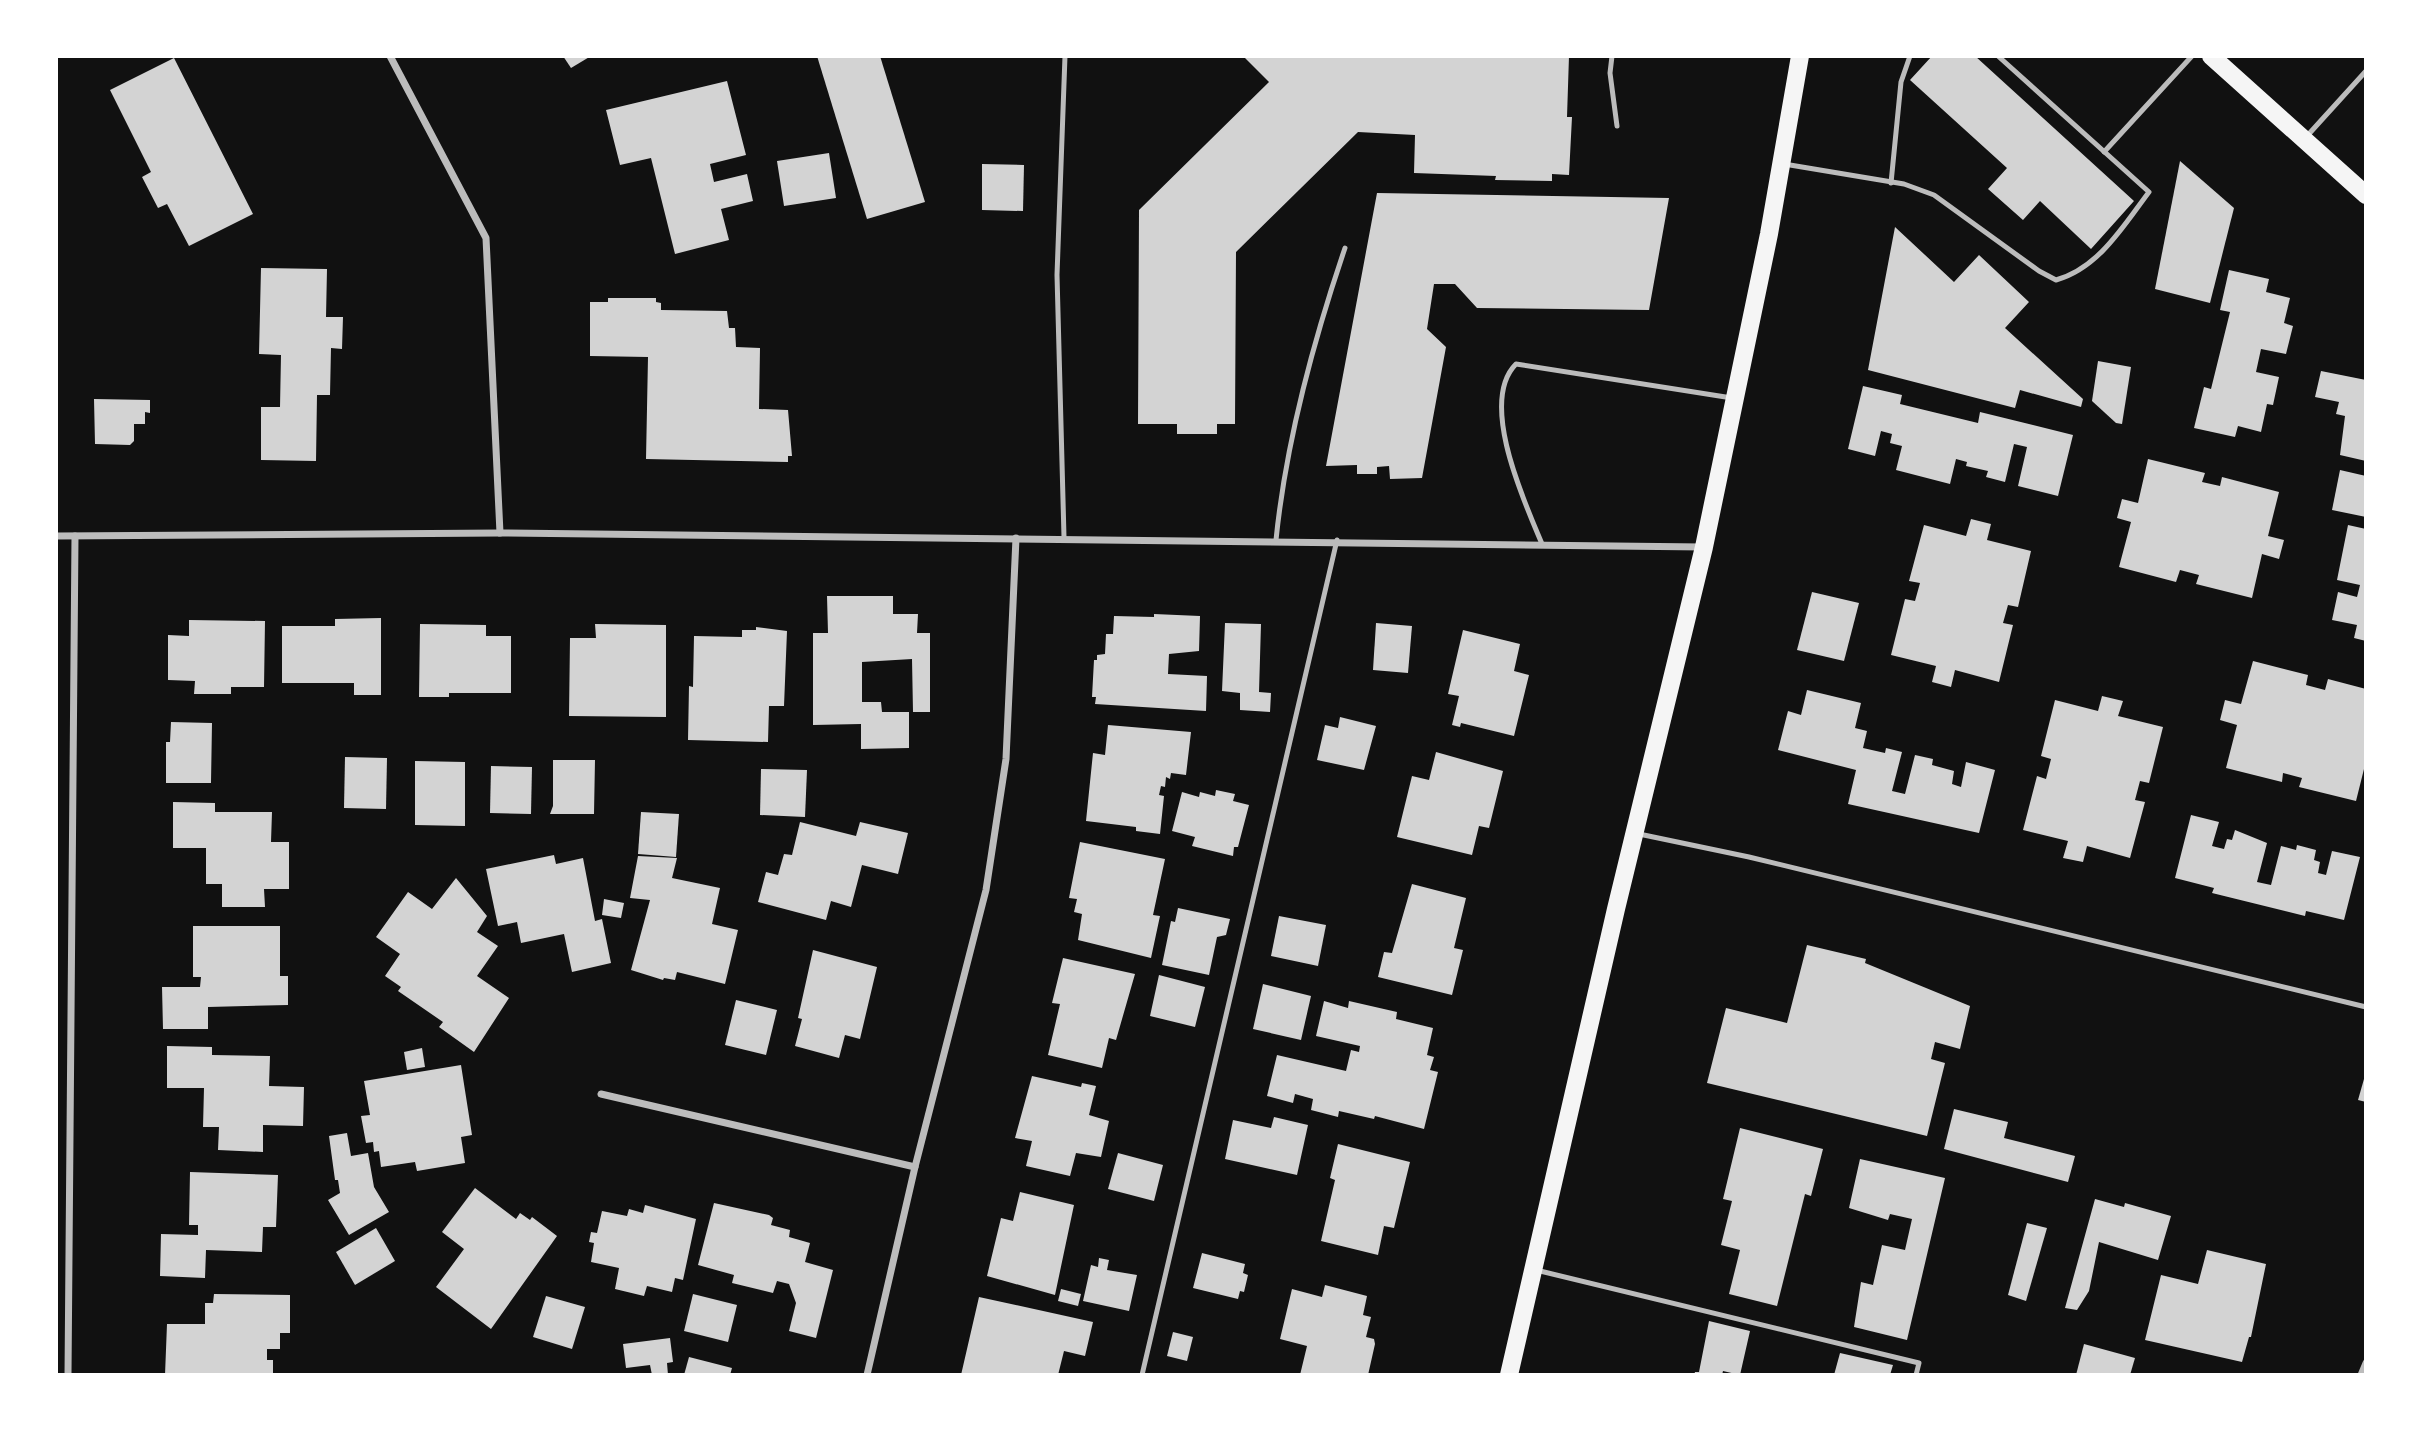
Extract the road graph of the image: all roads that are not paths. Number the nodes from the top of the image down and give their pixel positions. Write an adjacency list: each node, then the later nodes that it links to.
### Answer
1 (390, 56): 18 (street)
2 (1065, 56): 21 (lane)
3 (1612, 56): 10 (lane)
4 (1800, 56): 13 (main road)
5 (1910, 56): 14 (lane)
6 (1998, 56): 12 (lane)
7 (2192, 56): 12 (lane)
8 (2211, 56): 11 (main road)
9 (2366, 71): 11 (lane)
10 (1617, 126)
11 (2303, 140): 15 (main road)
12 (2104, 152): 14 (lane)
13 (1781, 164): 14 (lane); 17 (main road)
14 (1891, 183)
15 (2366, 195)
16 (1345, 248): 23 (lane)
17 (1734, 398): 25 (lane); 26 (main road)
18 (500, 533): 20 (street); 22 (street)
19 (56, 536): 20 (street)
20 (75, 536): 33 (street)
21 (1064, 537): 22 (street); 23 (street)
22 (1016, 538): 30 (street)
23 (1276, 540): 24 (street)
24 (1337, 541): 25 (street); 35 (lane)
25 (1542, 544): 26 (street)
26 (1704, 547): 27 (main road)
27 (1636, 833): 28 (lane); 31 (main road)
28 (2366, 1007)
29 (601, 1094): 30 (street)
30 (915, 1167): 34 (street)
31 (1533, 1269): 36 (main road); 37 (lane)
32 (2366, 1363): 38 (street)
33 (68, 1375)
34 (867, 1375)
35 (1142, 1375)
36 (1509, 1375)
37 (1916, 1375)
38 (2361, 1375)

